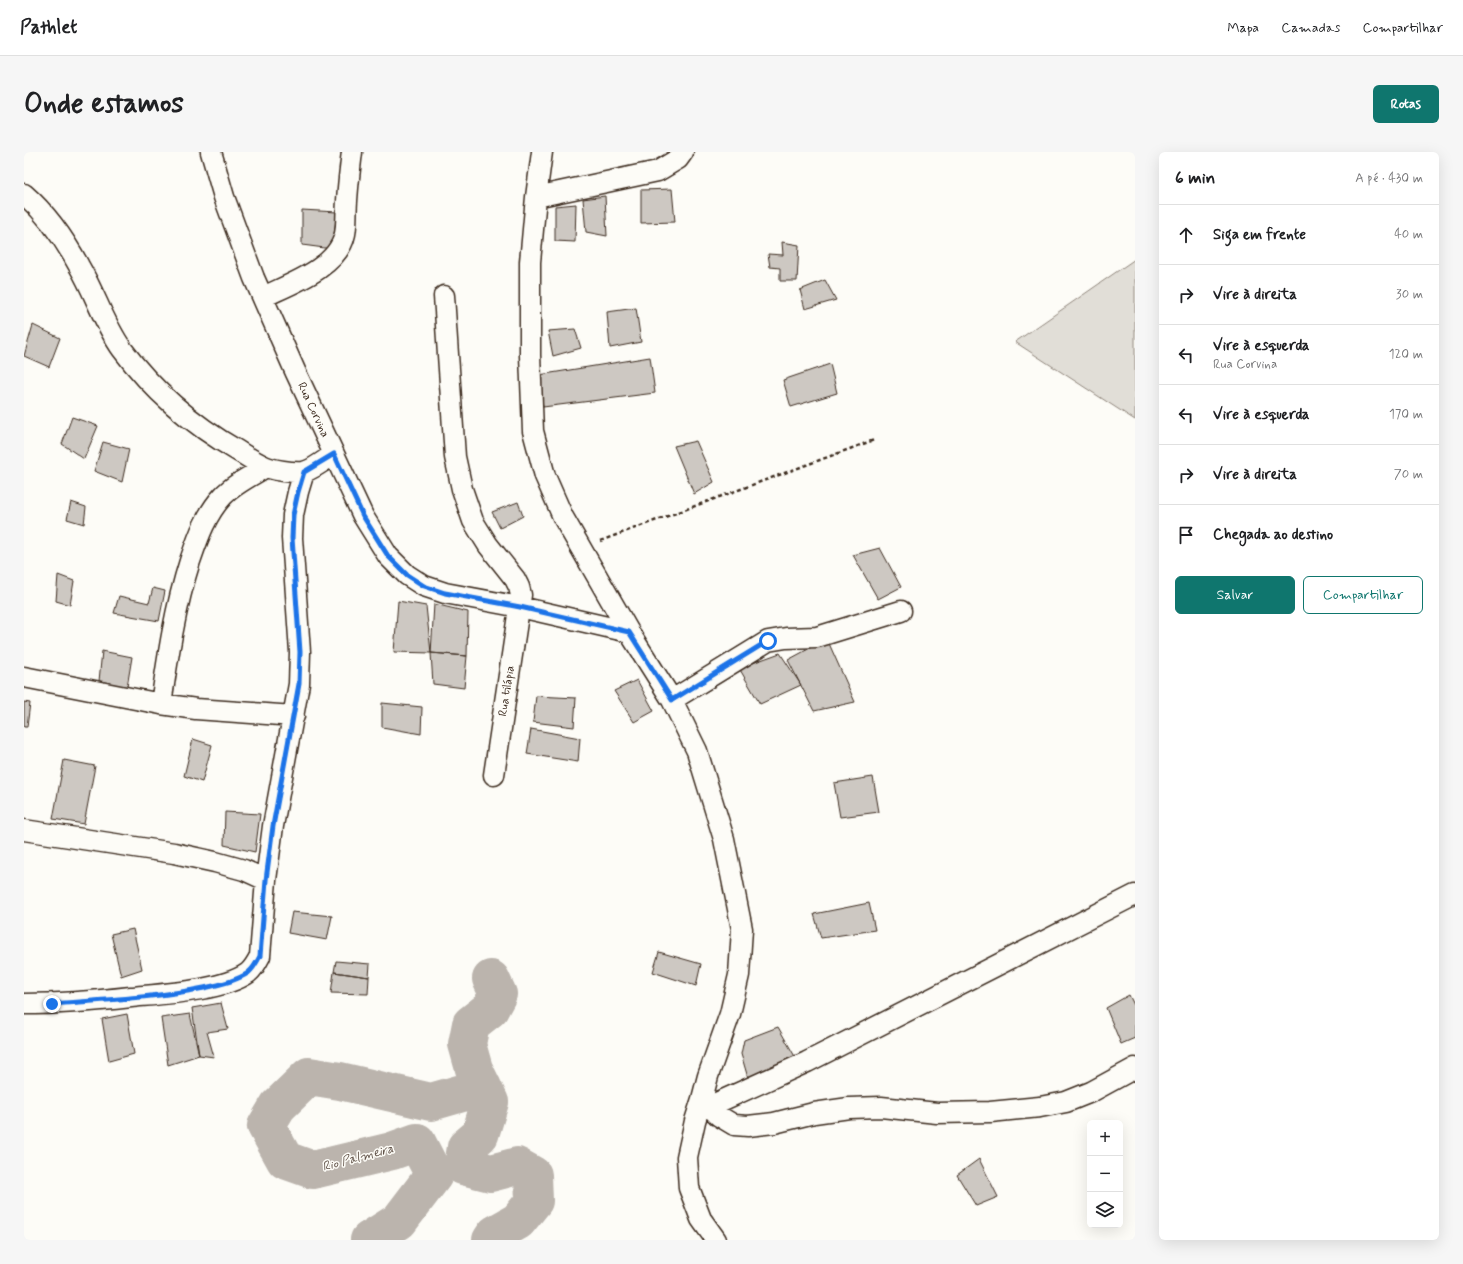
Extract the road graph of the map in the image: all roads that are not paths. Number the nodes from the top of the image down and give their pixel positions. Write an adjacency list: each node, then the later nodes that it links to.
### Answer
1 (211, 152): 8 (street, Rua Corvina)
2 (352, 152): 8 (street)
3 (542, 152): 6 (street)
4 (683, 152): 6 (street)
5 (24, 194): 10 (street)
6 (536, 197): 14 (street)
7 (444, 296): 12 (street, Rua tilápia)
8 (263, 297): 9 (street, Rua Corvina)
9 (334, 454): 11 (street); 12 (street, Rua Corvina)
10 (266, 467): 11 (street); 17 (street)
11 (304, 472): 18 (street)
12 (520, 607): 14 (street, Rua Corvina); 19 (street, Rua tilápia)
13 (901, 611): 16 (street)
14 (629, 632): 16 (street)
15 (24, 677): 17 (street)
16 (672, 700): 25 (street)
17 (161, 704): 18 (street)
18 (294, 716): 21 (street)
19 (494, 775)
20 (24, 830): 21 (street)
21 (266, 880): 23 (street)
22 (1135, 895): 25 (street)
23 (24, 1004)
24 (1135, 1068): 25 (street)
25 (706, 1102): 26 (street)
26 (716, 1240)

